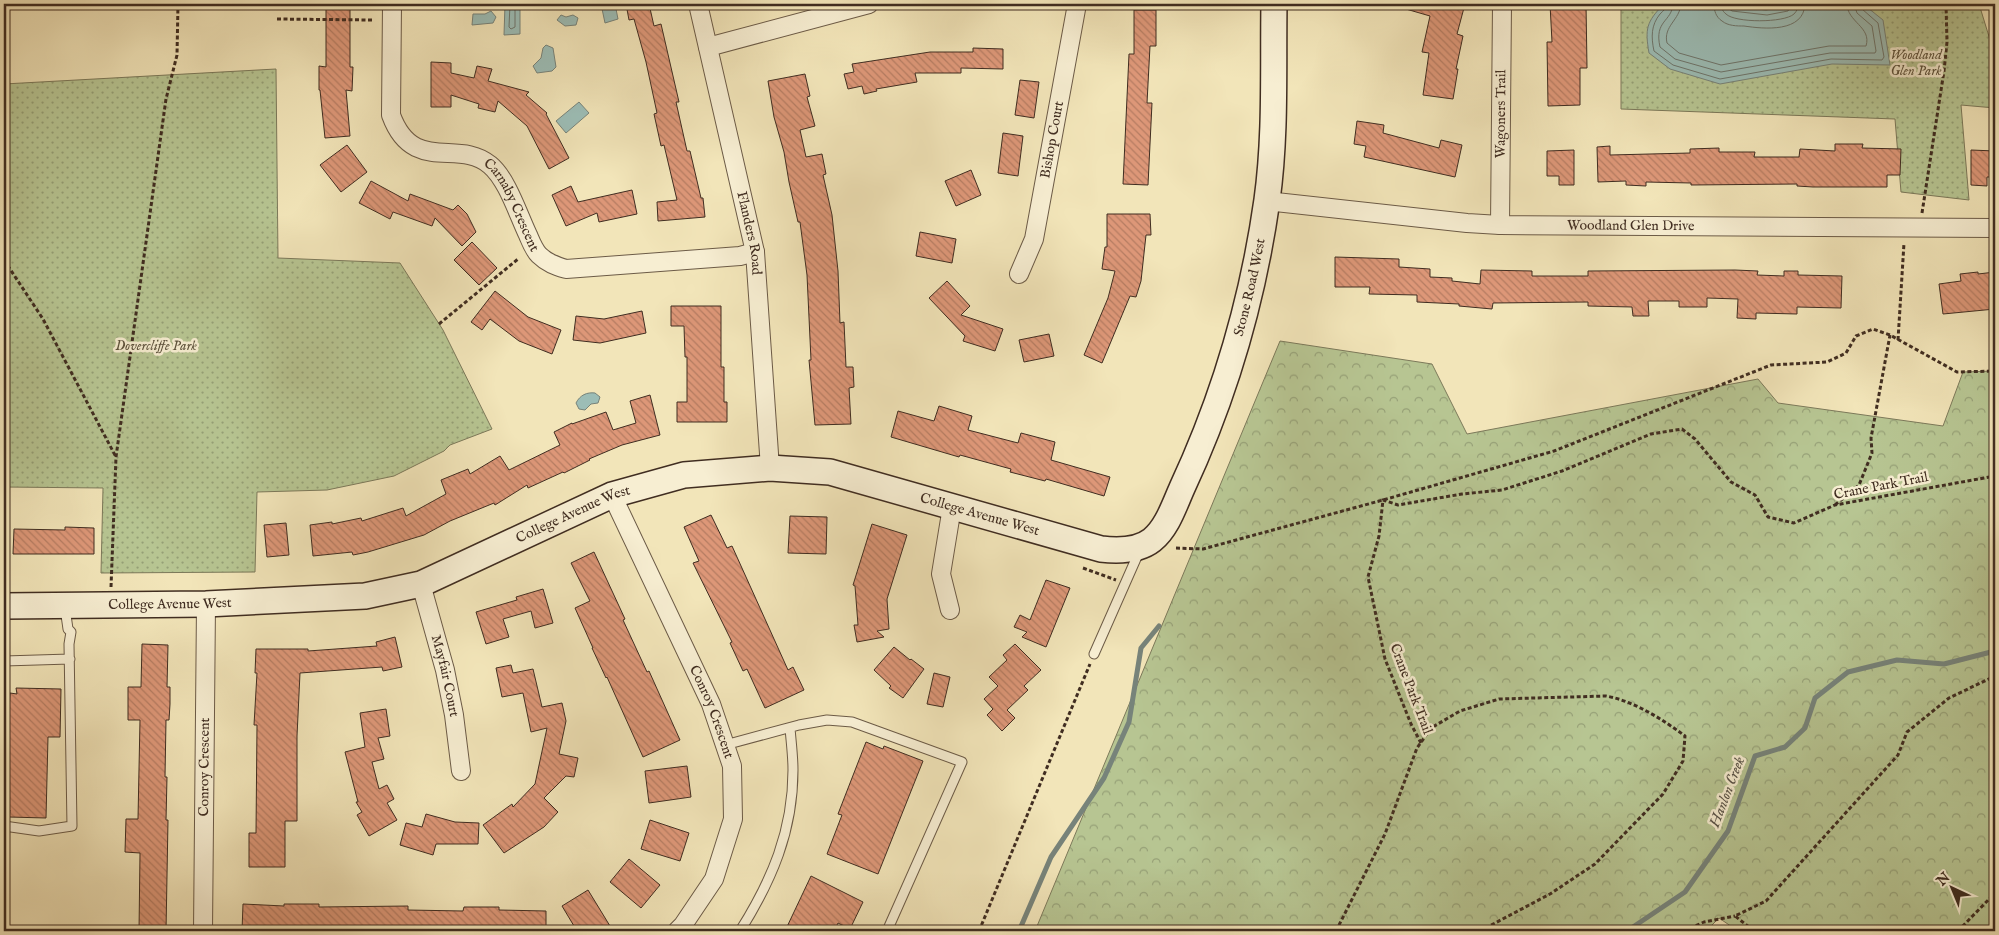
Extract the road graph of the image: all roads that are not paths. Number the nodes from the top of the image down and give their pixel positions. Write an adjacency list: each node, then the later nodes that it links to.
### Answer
1 (392, 4): 11 (street, Carnaby Crescent)
2 (698, 4): 7 (street, Flanders Road)
3 (870, 4): 7 (street)
4 (1077, 4): 12 (street, Bishop Court)
5 (1274, 4): 8 (street, Stone Road West)
6 (1502, 4): 9 (street, Wagoners Trail)
7 (708, 47): 11 (street, Flanders Road)
8 (1267, 201): 9 (street, Woodland Glen Drive); 16 (street, Stone Road West)
9 (1500, 225): 10 (street, Woodland Glen Drive)
10 (1995, 228)
11 (755, 252): 13 (street, Flanders Road)
12 (1019, 274)
13 (770, 468): 14 (street, College Avenue West); 15 (street, College Avenue West)
14 (612, 495): 17 (street, College Avenue West); 26 (street, Conroy Crescent)
15 (952, 507): 16 (street, College Avenue West); 20 (street)
16 (1141, 547): 22 (lane)
17 (420, 584): 18 (street, College Avenue West); 27 (street, Mayfair Court)
18 (206, 604): 21 (street, College Avenue West); 30 (street, Conroy Crescent)
19 (4, 606): 21 (street, College Avenue West)
20 (950, 610)
21 (66, 617): 23 (lane)
22 (1094, 654)
23 (70, 659): 24 (lane); 28 (lane)
24 (4, 661)
25 (790, 728): 26 (lane); 31 (lane); 32 (lane)
26 (725, 745): 29 (street, Conroy Crescent)
27 (461, 771)
28 (4, 826)
29 (683, 929)
30 (203, 931)
31 (740, 931)
32 (887, 931)

